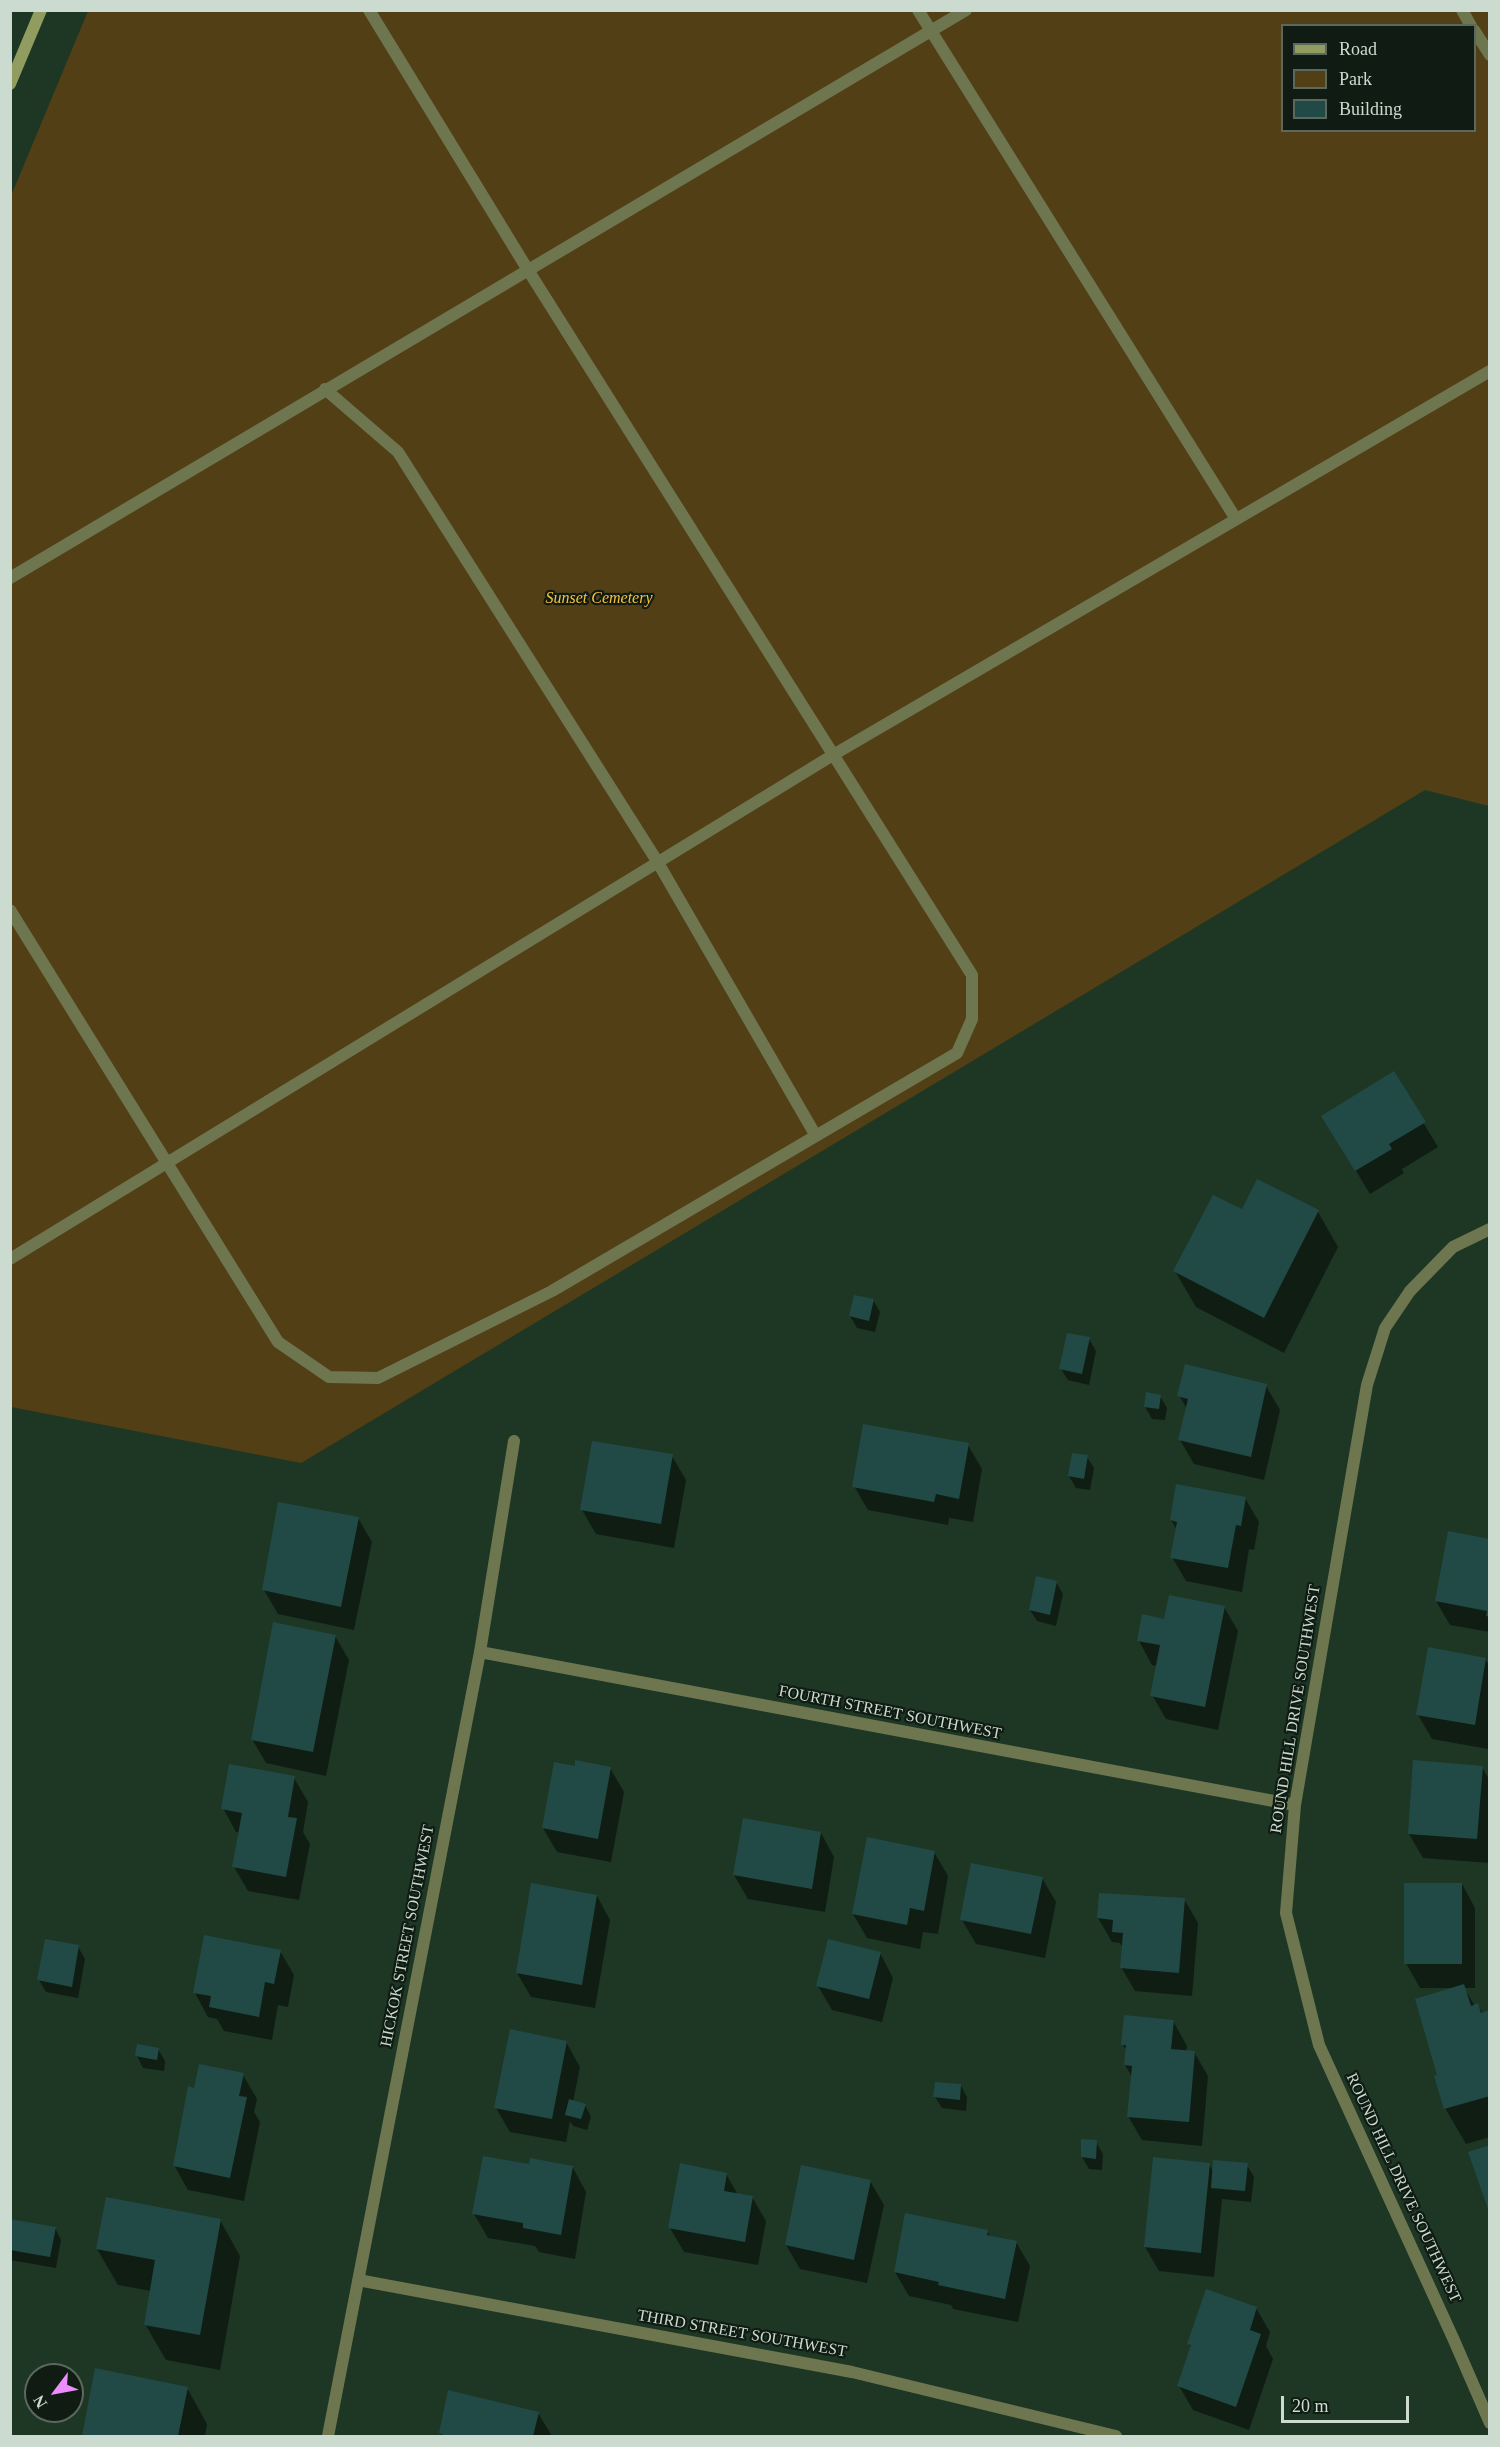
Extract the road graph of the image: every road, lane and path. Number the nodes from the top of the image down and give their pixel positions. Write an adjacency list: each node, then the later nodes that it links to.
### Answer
1 (41, 10): 10 (main road)
2 (369, 10): 11 (street)
3 (918, 10): 7 (street)
4 (966, 10): 7 (street)
5 (1462, 10): 6 (street)
6 (1471, 24)
7 (931, 32): 11 (street); 14 (street)
8 (1476, 33): 9 (street)
9 (1490, 55)
10 (10, 84)
11 (528, 270): 13 (street); 16 (street)
12 (1490, 370): 14 (street)
13 (325, 389): 15 (street); 17 (street)
14 (1236, 519): 16 (street)
15 (10, 578)
16 (833, 755): 17 (street); 19 (street)
17 (657, 861): 19 (street); 20 (street)
18 (10, 910): 20 (street)
19 (816, 1136): 20 (street)
20 (166, 1164): 22 (street)
21 (1490, 1228): 25 (street, ROUND HILL DRIVE SOUTHWEST)
22 (10, 1259)
23 (514, 1441): 24 (street, HICKOK STREET SOUTHWEST)
24 (480, 1652): 25 (street, FOURTH STREET SOUTHWEST); 26 (street, HICKOK STREET SOUTHWEST)
25 (1295, 1805): 27 (street, ROUND HILL DRIVE SOUTHWEST)
26 (358, 2280): 28 (street, HICKOK STREET SOUTHWEST); 29 (street, THIRD STREET SOUTHWEST)
27 (1490, 2422)
28 (328, 2436)
29 (1116, 2436)

